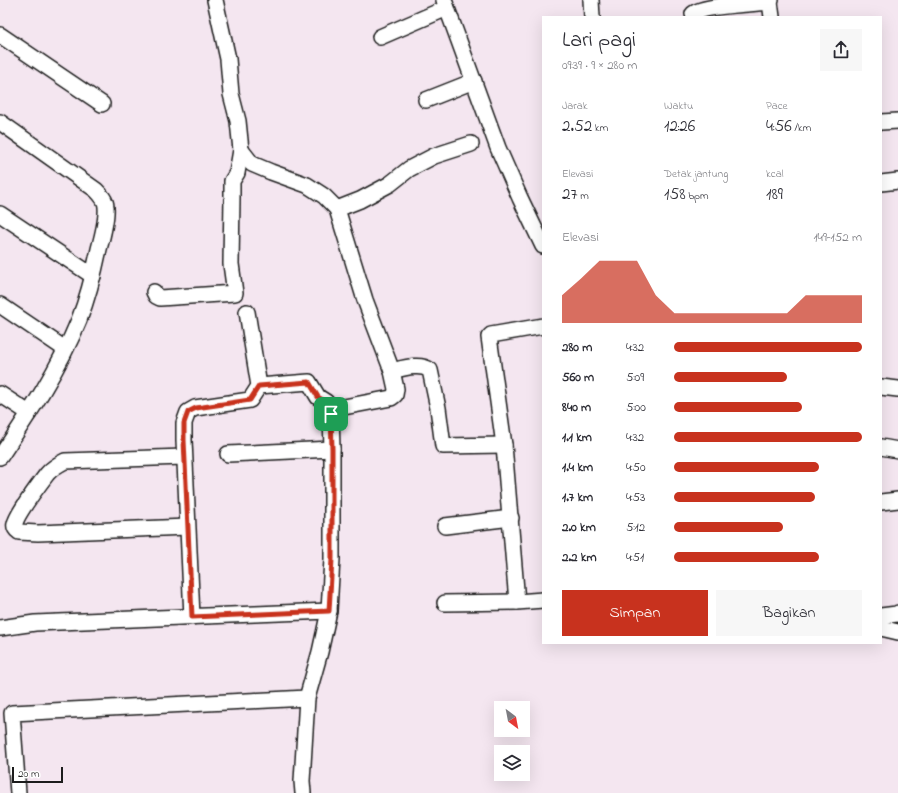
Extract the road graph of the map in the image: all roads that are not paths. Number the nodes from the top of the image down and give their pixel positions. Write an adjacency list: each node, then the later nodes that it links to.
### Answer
1 (216, 0): 17 (street)
2 (591, 0): 5 (street)
3 (770, 1): 6 (street); 7 (street)
4 (445, 4): 9 (street); 10 (street)
5 (592, 16)
6 (694, 16)
7 (772, 16)
8 (0, 35): 12 (street)
9 (380, 37)
10 (474, 81): 11 (street); 22 (street)
11 (426, 100)
12 (102, 104)
13 (898, 121): 15 (street)
14 (0, 122): 23 (street)
15 (882, 122)
16 (471, 144): 20 (street)
17 (241, 150): 20 (street); 24 (street)
18 (898, 181): 19 (street)
19 (882, 183)
20 (337, 209): 29 (street)
21 (0, 214): 23 (street)
22 (542, 244)
23 (93, 276): 28 (street)
24 (154, 292)
25 (0, 305): 28 (street)
26 (248, 312): 30 (street)
27 (542, 326): 36 (street)
28 (65, 349): 34 (street)
29 (392, 371): 35 (street); 36 (street)
30 (259, 386): 35 (street); 41 (street)
31 (882, 387): 32 (street)
32 (898, 389)
33 (0, 394): 34 (street)
34 (29, 413): 42 (street)
35 (331, 414): 38 (street)
36 (504, 445): 45 (street)
37 (882, 448): 39 (street)
38 (332, 449): 40 (street); 51 (street)
39 (898, 450)
40 (228, 454)
41 (184, 457): 46 (street); 46 (street)
42 (0, 458)
43 (898, 500): 44 (street)
44 (882, 502)
45 (510, 518): 47 (street); 49 (street)
46 (187, 526): 54 (street)
47 (445, 526)
48 (542, 600): 49 (street)
49 (517, 602): 50 (street)
50 (445, 603)
51 (329, 611): 54 (street); 58 (street)
52 (898, 613): 53 (street)
53 (882, 616)
54 (192, 617): 55 (street)
55 (0, 628)
56 (882, 628): 57 (street)
57 (898, 632)
58 (307, 698): 59 (street); 60 (street)
59 (18, 793)
60 (304, 793)

